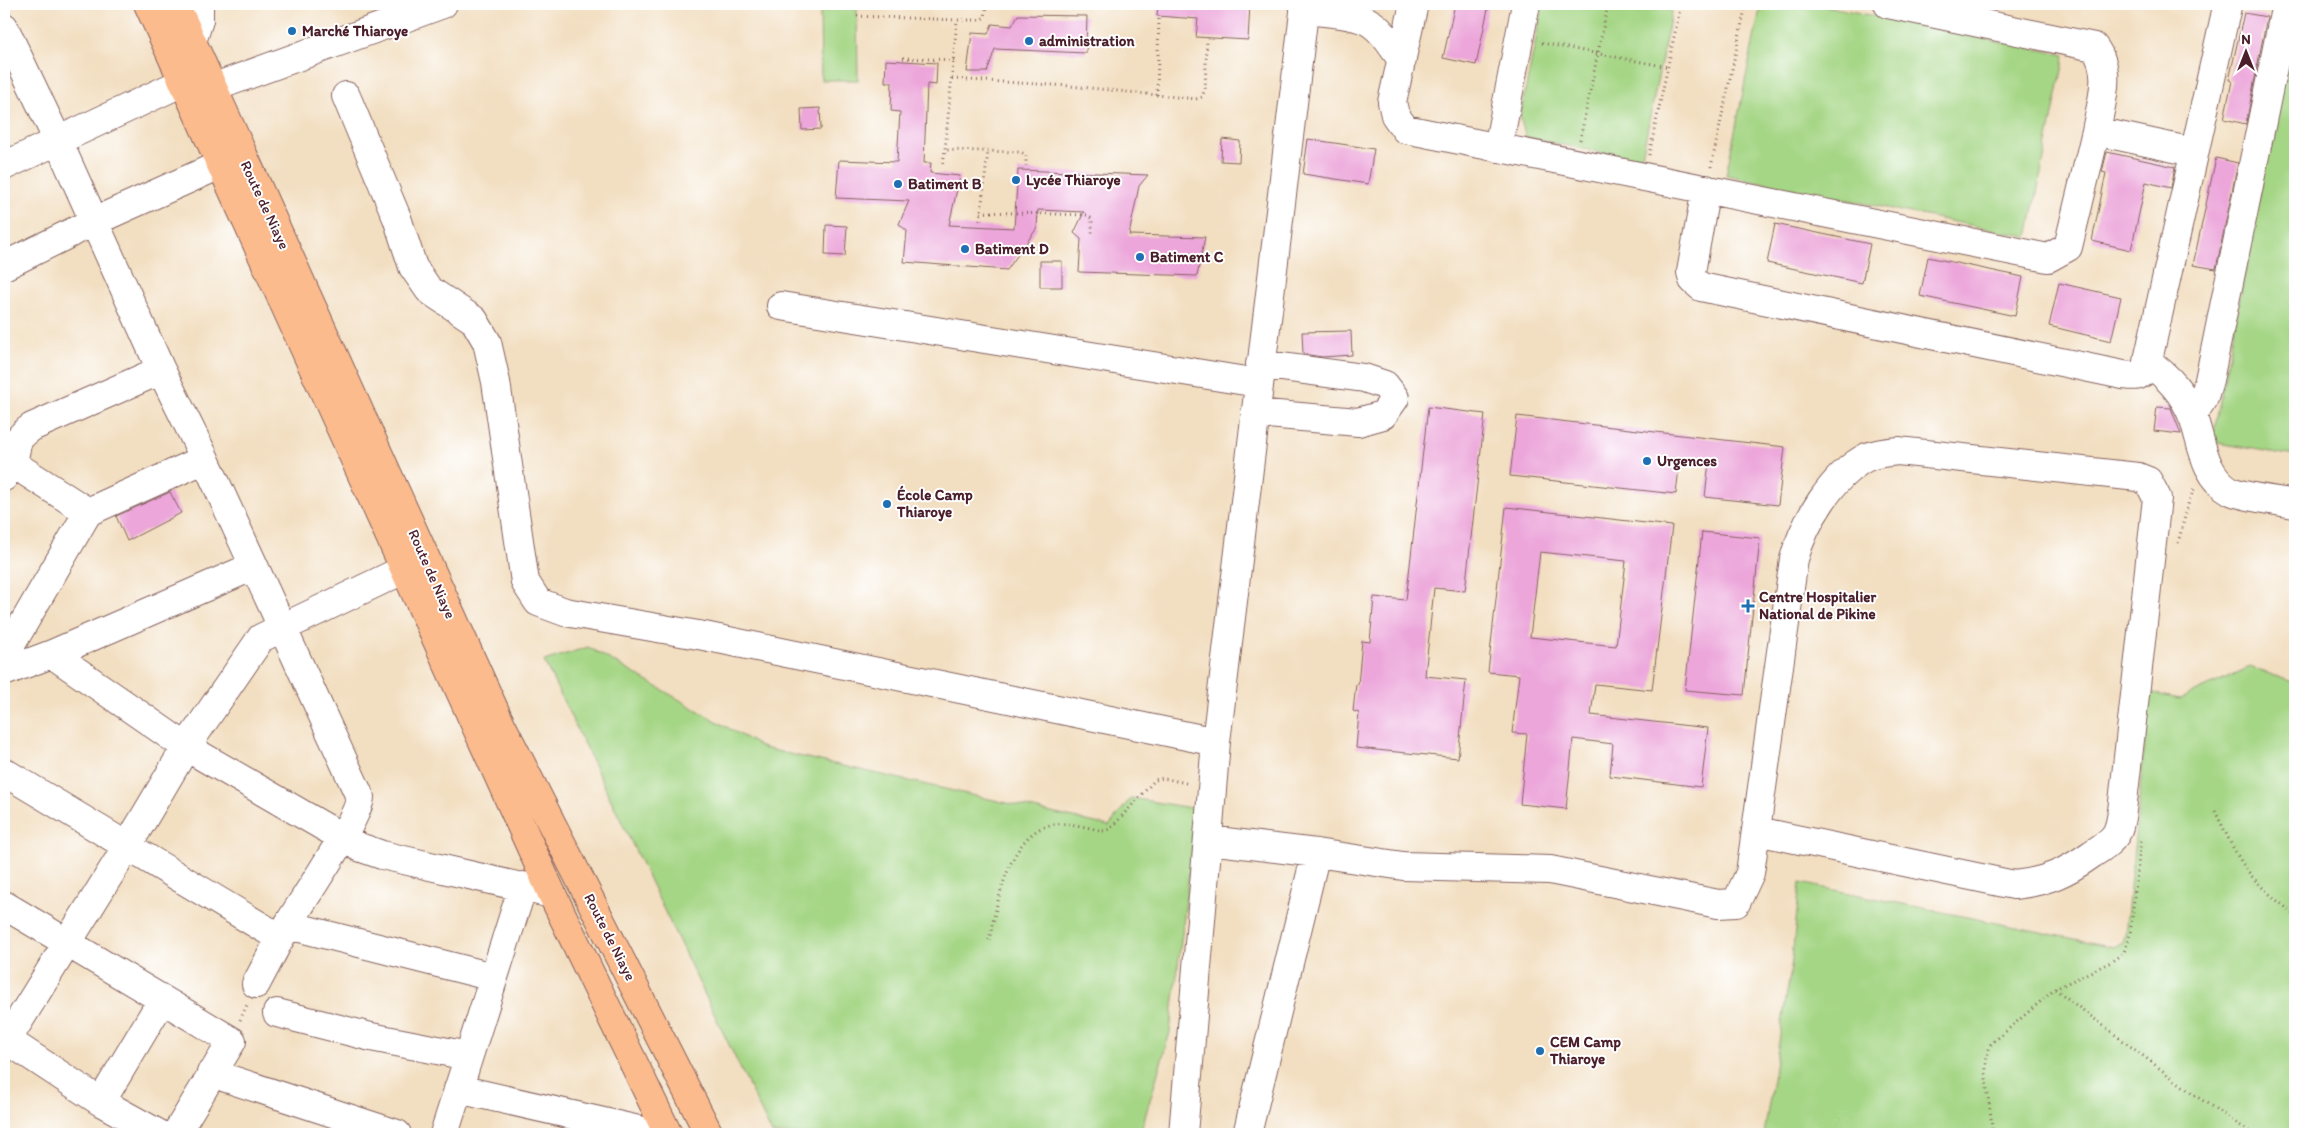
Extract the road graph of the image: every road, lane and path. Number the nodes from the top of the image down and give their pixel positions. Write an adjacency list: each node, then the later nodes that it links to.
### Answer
1 (148, 4): 29 (main road, Route de Niaye)
2 (175, 4): 22 (main road, Route de Niaye)
3 (199, 4): 22 (street)
4 (443, 4): 29 (street)
5 (987, 4): 18 (path)
6 (1414, 4): 26 (street)
7 (1526, 4): 20 (street)
8 (1608, 4): 23 (path)
9 (1681, 4): 27 (path)
10 (1746, 4): 45 (path)
11 (1888, 4): 32 (street)
12 (2286, 4): 13 (street); 56 (street)
13 (2295, 6)
14 (1305, 7): 26 (street); 54 (street)
15 (2227, 7): 38 (street)
16 (857, 16): 18 (path)
17 (1159, 16): 30 (path)
18 (957, 20): 25 (path)
19 (4, 27): 33 (street)
20 (1519, 39): 23 (path); 35 (street)
21 (1207, 40): 30 (path)
22 (192, 42): 29 (main road, Route de Niaye)
23 (1598, 54): 27 (path); 40 (path)
24 (903, 58): 25 (path)
25 (954, 60): 28 (path)
26 (1402, 60): 35 (street)
27 (1668, 67): 43 (path)
28 (952, 79): 30 (path); 36 (path)
29 (195, 88): 33 (street); 34 (main road, Route de Niaye)
30 (1157, 95)
31 (346, 96): 67 (street)
32 (2096, 131): 38 (street); 45 (street)
33 (58, 141): 41 (street); 48 (street)
34 (222, 146): 44 (main road, Route de Niaye); 48 (street)
35 (1498, 148): 40 (street)
36 (944, 150): 37 (path); 39 (path)
37 (988, 152): 42 (path); 46 (path)
38 (2194, 152): 52 (street)
39 (943, 163)
40 (1575, 163): 43 (street)
41 (4, 166)
42 (1026, 166)
43 (1644, 177): 45 (street)
44 (244, 185): 62 (main road, Route de Niaye); 101 (main road, Route de Niaye)
45 (1706, 189): 52 (street)
46 (981, 212): 47 (path); 49 (path)
47 (980, 220)
48 (95, 221): 50 (street); 53 (street)
49 (1092, 233)
50 (4, 266)
51 (781, 306): 54 (street)
52 (2147, 362): 56 (street)
53 (161, 370): 57 (street); 58 (street)
54 (1260, 374): 55 (street); 55 (street)
55 (1255, 414): 67 (street)
56 (2192, 416): 59 (street)
57 (205, 459): 60 (street); 61 (street)
58 (8, 470): 60 (street)
59 (2295, 504)
60 (88, 512): 65 (street)
61 (254, 566): 63 (street); 64 (street)
62 (403, 570): 63 (street); 78 (main road, Route de Niaye)
63 (282, 627): 68 (street); 73 (street)
64 (52, 654): 66 (street); 68 (street)
65 (4, 657)
66 (4, 672)
67 (1216, 742): 70 (street)
68 (186, 747): 73 (street); 75 (street)
69 (4, 772): 75 (street)
70 (1212, 789): 74 (street); 82 (path)
71 (2215, 811): 80 (path)
72 (1757, 831): 72 (street); 76 (street)
73 (342, 837): 77 (street); 81 (street)
74 (1209, 840): 76 (street); 102 (street)
75 (128, 845): 81 (street); 83 (street)
76 (1316, 853): 103 (street)
77 (523, 886): 78 (street); 84 (street)
78 (552, 894): 100 (main road, Route de Niaye)
79 (4, 905): 83 (street)
80 (2295, 915)
81 (284, 932): 84 (street); 85 (street)
82 (988, 940)
83 (68, 942): 87 (street); 89 (street)
84 (493, 977): 91 (street)
85 (256, 984): 90 (path)
86 (2055, 989): 104 (path)
87 (162, 1000): 90 (street); 94 (street)
88 (277, 1013): 91 (street)
89 (5, 1041): 94 (street)
90 (232, 1041): 92 (street)
91 (468, 1056): 93 (street)
92 (211, 1073): 96 (street); 97 (street)
93 (458, 1089): 98 (street); 99 (street)
94 (100, 1102): 95 (street)
95 (159, 1134)
96 (176, 1134)
97 (397, 1134)
98 (444, 1134)
99 (656, 1134)
100 (668, 1134)
101 (709, 1134)
102 (1183, 1134)
103 (1247, 1134)
104 (2253, 1134)

